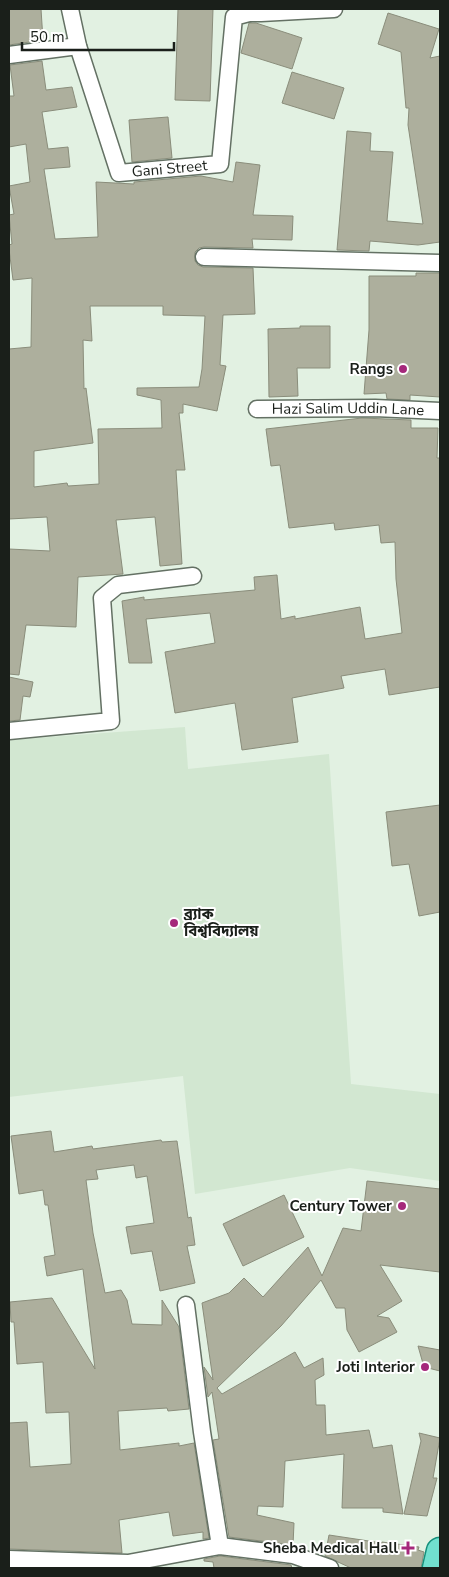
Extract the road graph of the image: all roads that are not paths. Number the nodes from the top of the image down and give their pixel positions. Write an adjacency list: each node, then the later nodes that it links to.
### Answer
1 (70, 9): 4 (street, Gani Street)
2 (334, 9): 3 (street, Gani Street)
3 (249, 11): 4 (street, Gani Street)
4 (78, 46): 5 (street)
5 (9, 55)
6 (204, 257): 7 (street)
7 (440, 263)
8 (257, 409): 9 (street, Hazi Salim Uddin Lane)
9 (440, 411)
10 (193, 576): 11 (street)
11 (9, 731)
12 (186, 1305): 13 (street)
13 (220, 1546): 15 (street); 16 (street)
14 (440, 1551): 17 (main road)
15 (9, 1559)
16 (330, 1568)
17 (436, 1568)

